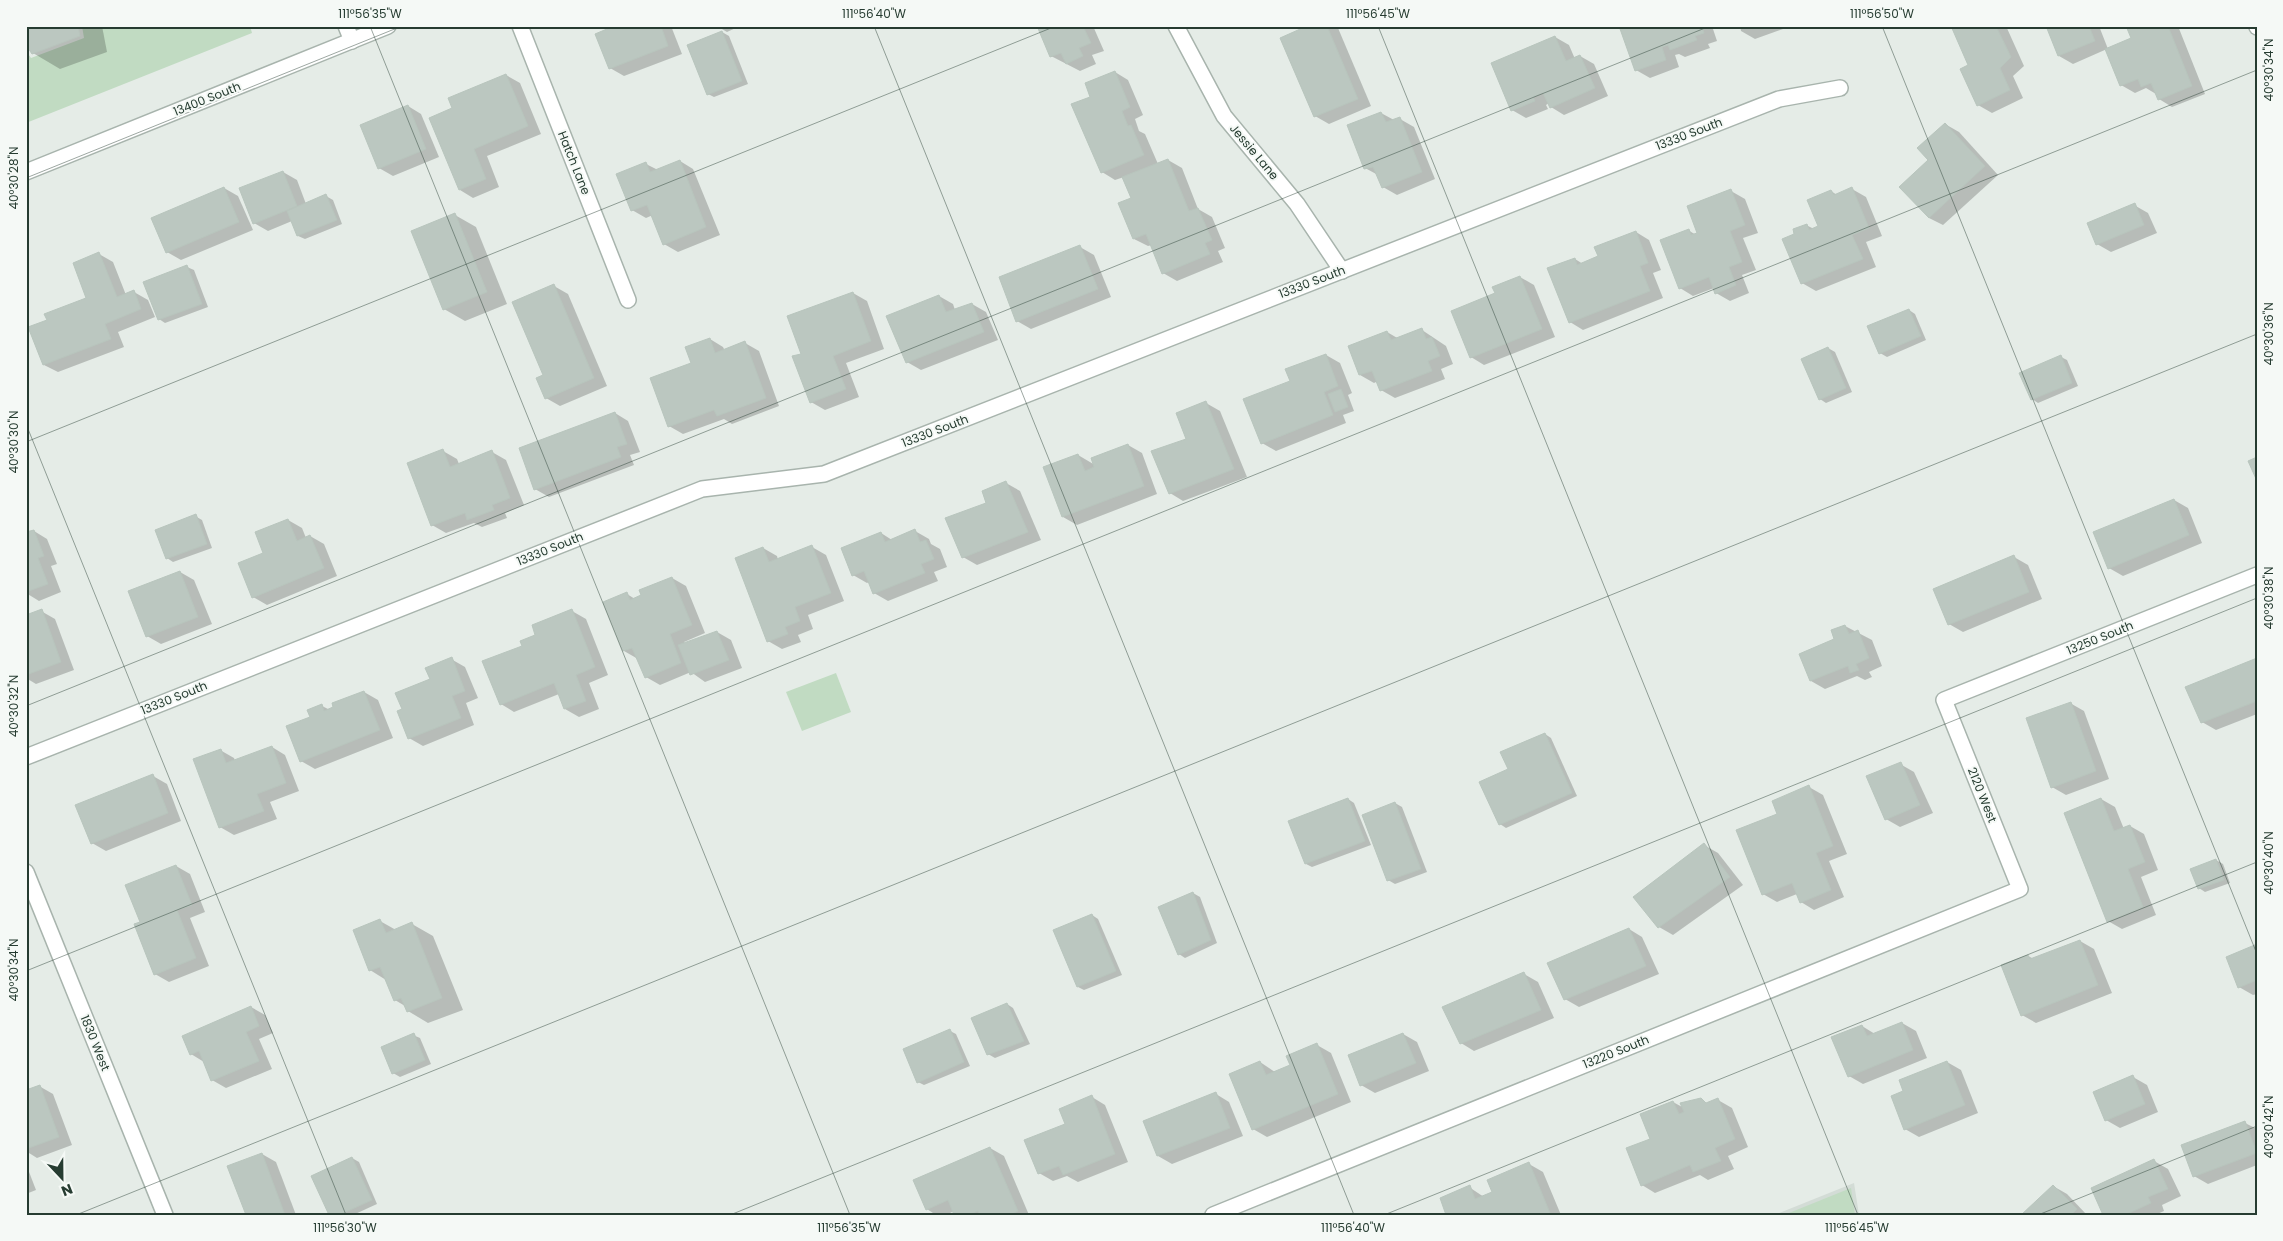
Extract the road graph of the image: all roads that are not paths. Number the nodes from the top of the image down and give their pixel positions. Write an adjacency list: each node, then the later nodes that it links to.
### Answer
1 (346, 26): 5 (street)
2 (388, 26): 5 (street, 13400 South)
3 (520, 26): 9 (street, Hatch Lane)
4 (1176, 26): 8 (street, Jessie Lane)
5 (352, 41): 7 (street, 13400 South)
6 (1840, 88): 8 (street, 13330 South)
7 (26, 172)
8 (1342, 270): 12 (street, 13330 South)
9 (628, 300)
10 (2257, 575): 11 (street, 13250 South)
11 (1944, 700): 14 (street, 2120 West)
12 (26, 757)
13 (26, 872): 15 (street, 1830 West)
14 (2020, 889): 16 (street, 13220 South)
15 (164, 1215)
16 (1213, 1215)

